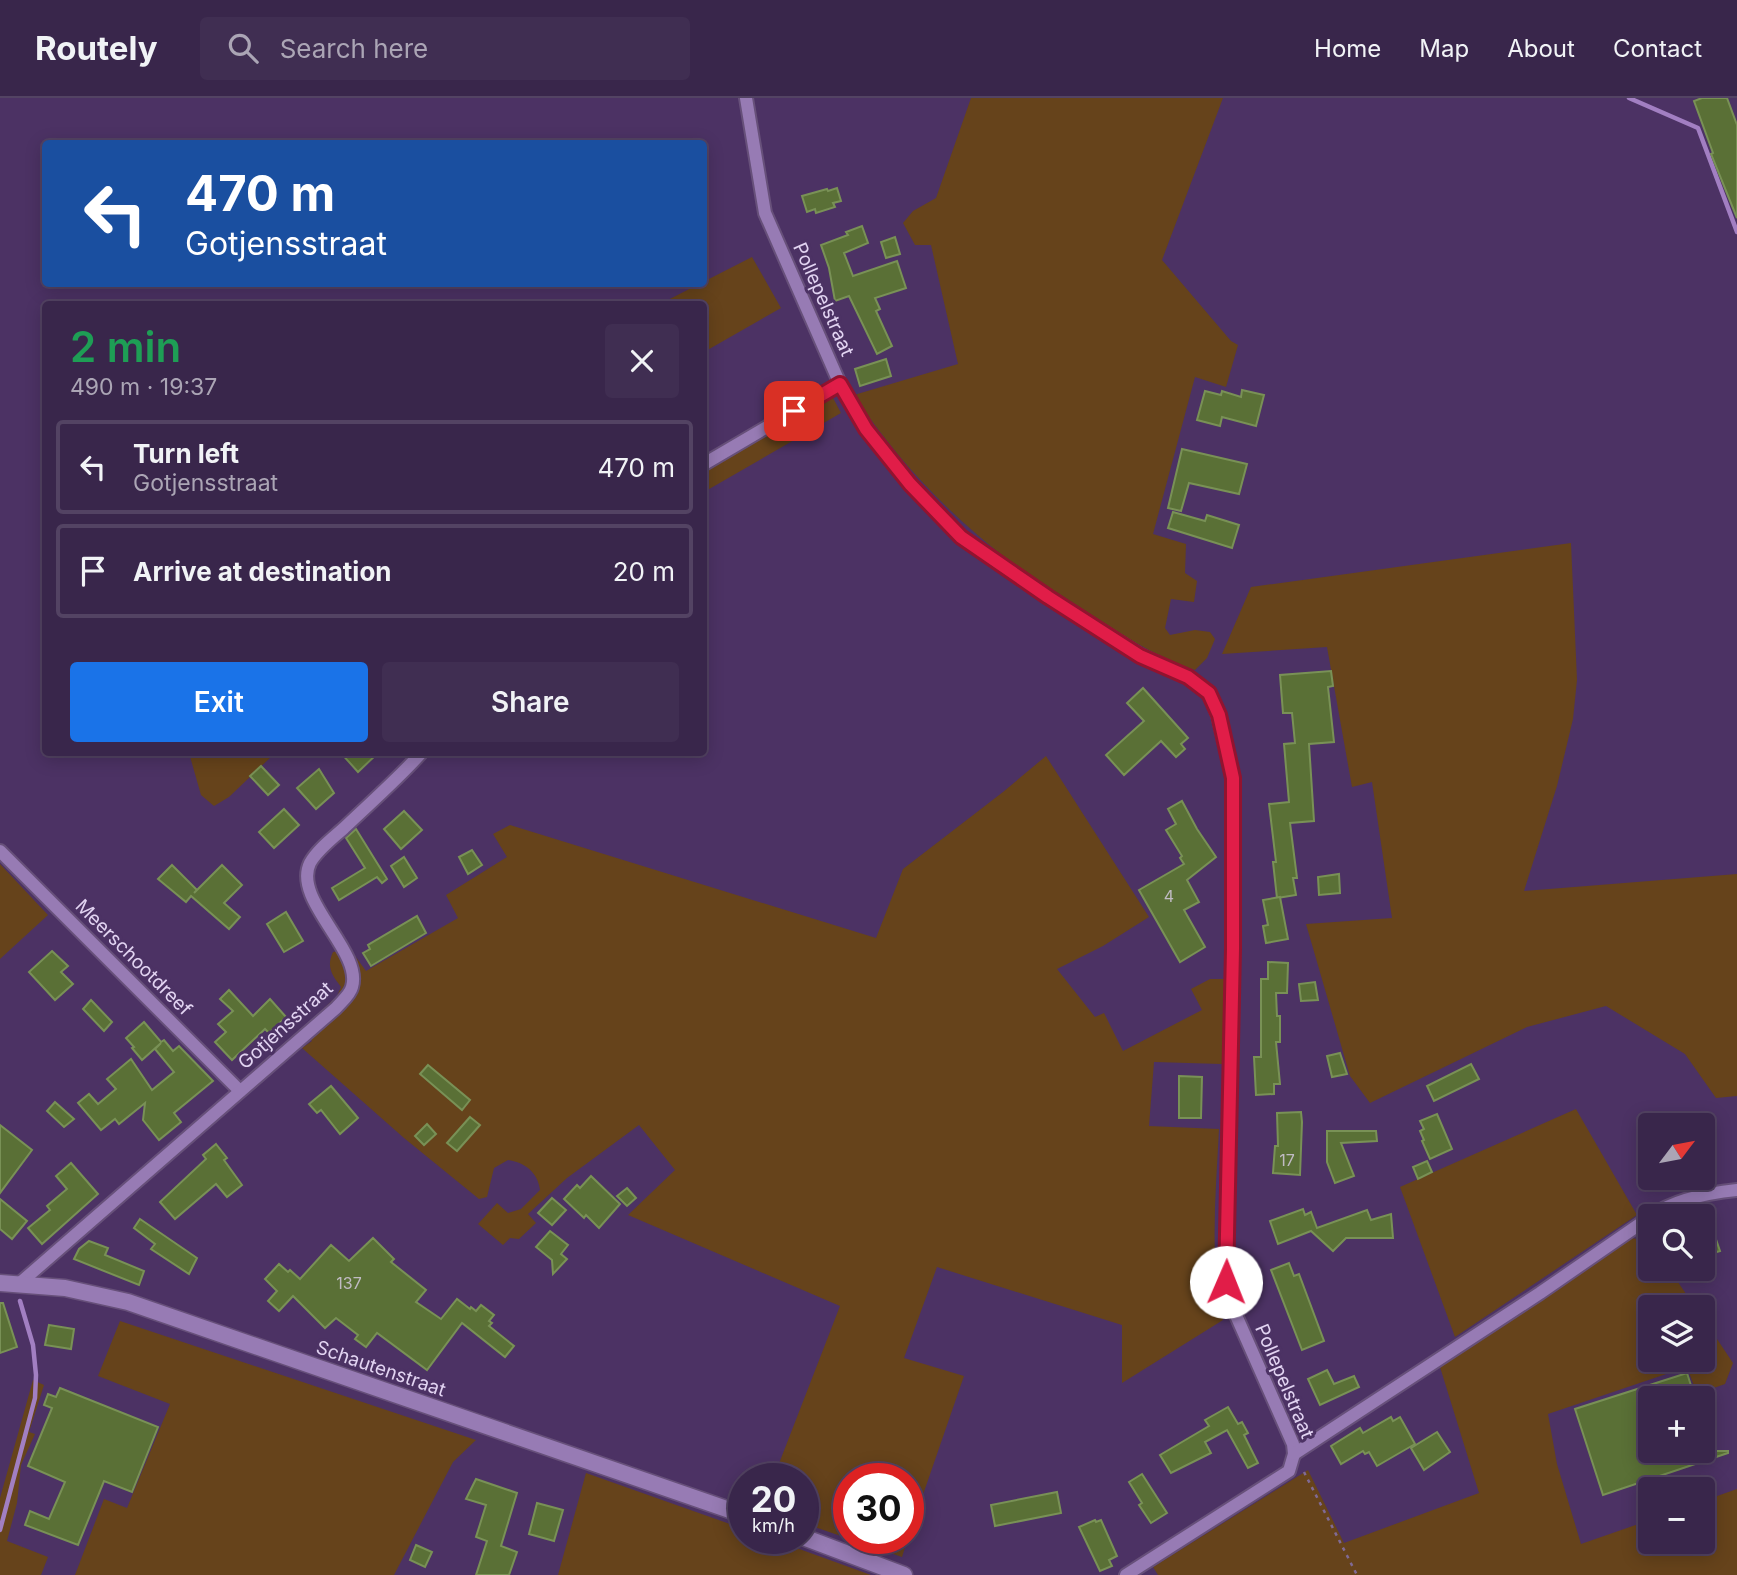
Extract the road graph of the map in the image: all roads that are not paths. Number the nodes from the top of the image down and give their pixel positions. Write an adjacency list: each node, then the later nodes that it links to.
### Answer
1 (746, 98): 2 (street, Pollepelstraat)
2 (840, 384): 3 (street); 12 (street, Pollepelstraat)
3 (707, 462)
4 (418, 756): 6 (street, Gotjensstraat)
5 (0, 850): 6 (street, Meerschootdreef)
6 (240, 1091): 11 (street, Gotjensstraat)
7 (1737, 1190): 8 (street, Pollepelstraat)
8 (1675, 1204)
9 (1638, 1225): 12 (street, Pollepelstraat)
10 (0, 1283): 11 (street, Schautenstraat)
11 (20, 1283): 13 (street, Schautenstraat)
12 (1294, 1454): 16 (street, Pollepelstraat)
13 (728, 1509)
14 (819, 1543): 15 (street)
15 (904, 1575)
16 (1126, 1575)

